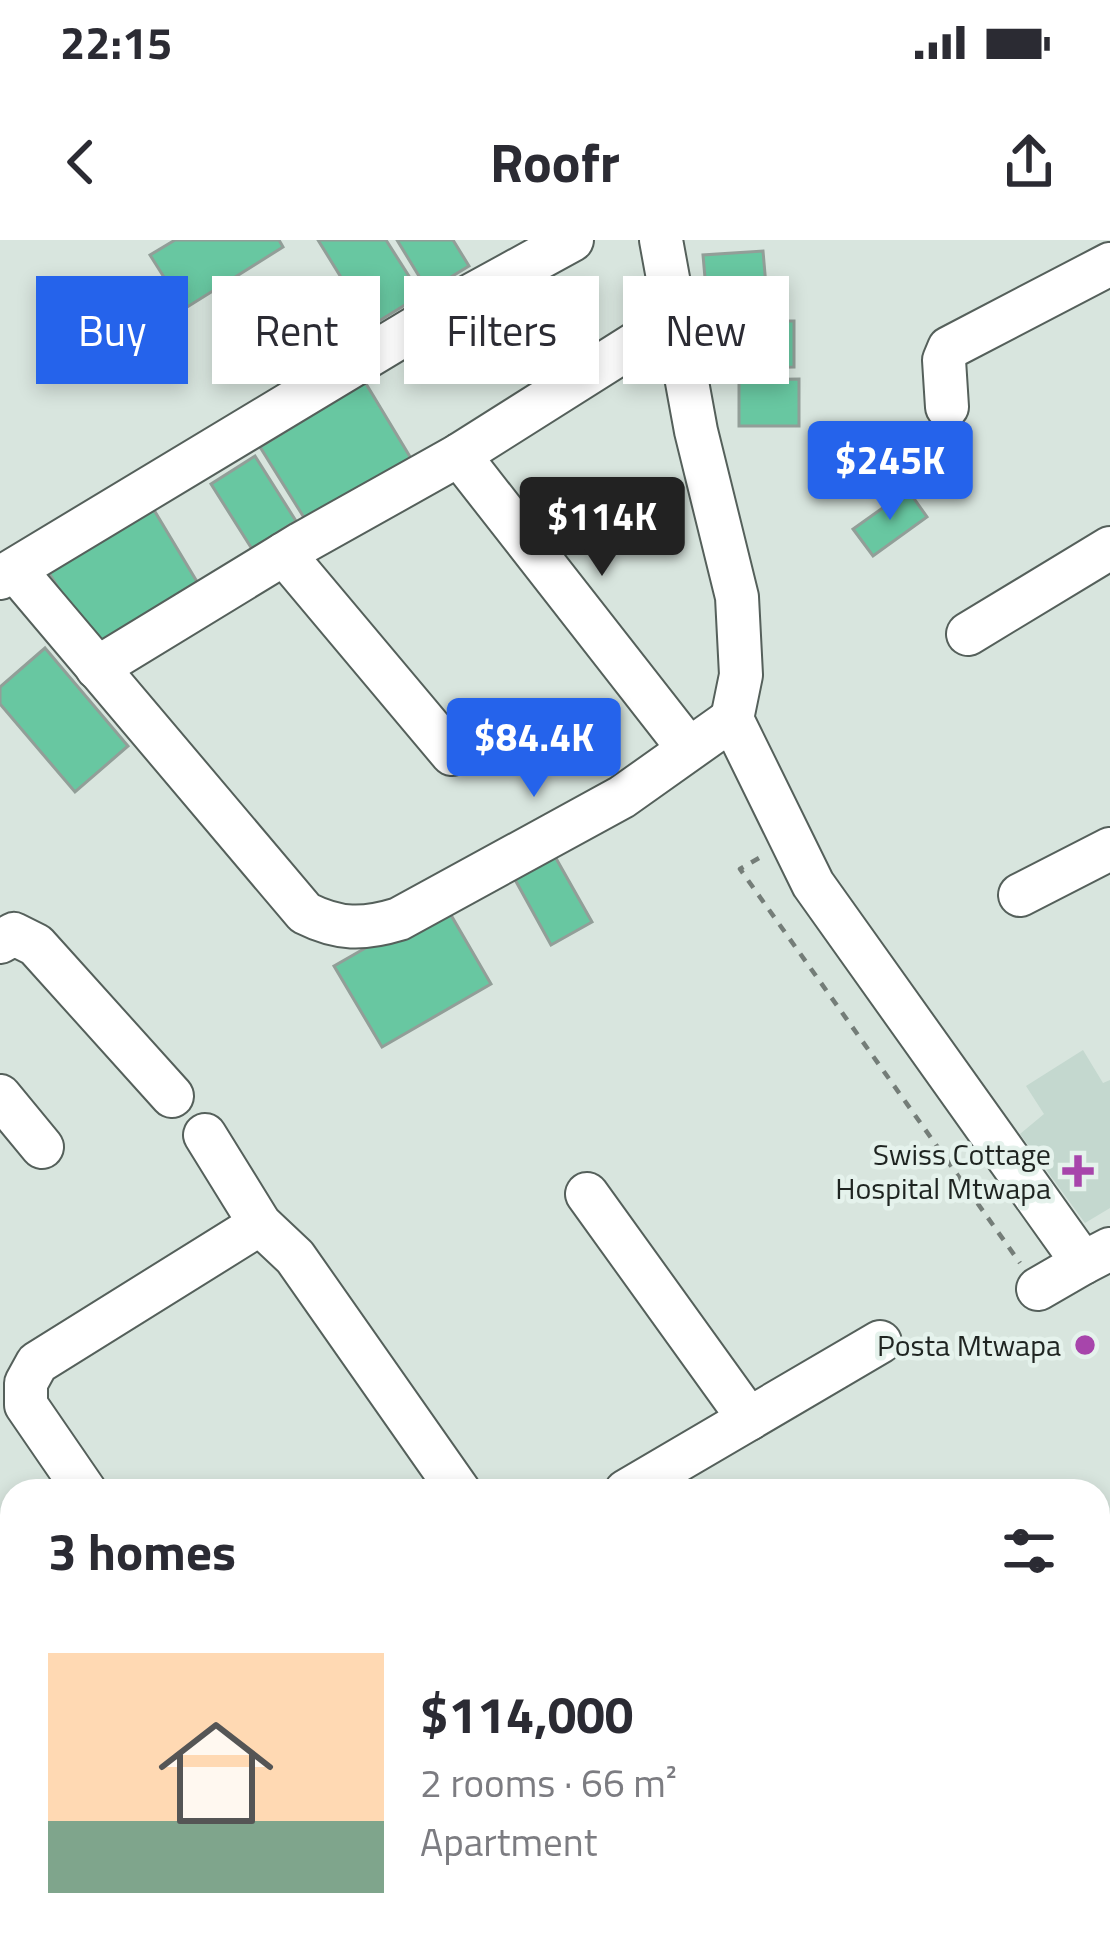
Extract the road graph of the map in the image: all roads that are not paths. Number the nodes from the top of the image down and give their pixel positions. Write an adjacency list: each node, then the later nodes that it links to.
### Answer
1 (572, 240): 11 (street)
2 (661, 240): 4 (street)
3 (1110, 264): 7 (street)
4 (668, 276)
5 (623, 350): 8 (street)
6 (688, 384): 14 (street)
7 (947, 407)
8 (459, 455): 10 (street); 15 (street)
9 (1110, 548): 12 (street)
10 (284, 554): 13 (street); 16 (street)
11 (8, 574): 13 (street)
12 (968, 634)
13 (97, 668): 15 (street)
14 (732, 719): 15 (street); 26 (street)
15 (688, 748)
16 (452, 754)
17 (1110, 849): 18 (street)
18 (1020, 895)
19 (0, 942): 21 (street)
20 (0, 1096): 23 (street)
21 (172, 1096)
22 (206, 1135): 25 (street)
23 (42, 1147)
24 (587, 1194): 29 (street)
25 (260, 1224): 30 (street); 31 (street)
26 (1096, 1256): 27 (street)
27 (1038, 1289)
28 (880, 1342): 29 (street)
29 (748, 1419): 32 (street)
30 (77, 1479)
31 (451, 1479)
32 (646, 1479)

